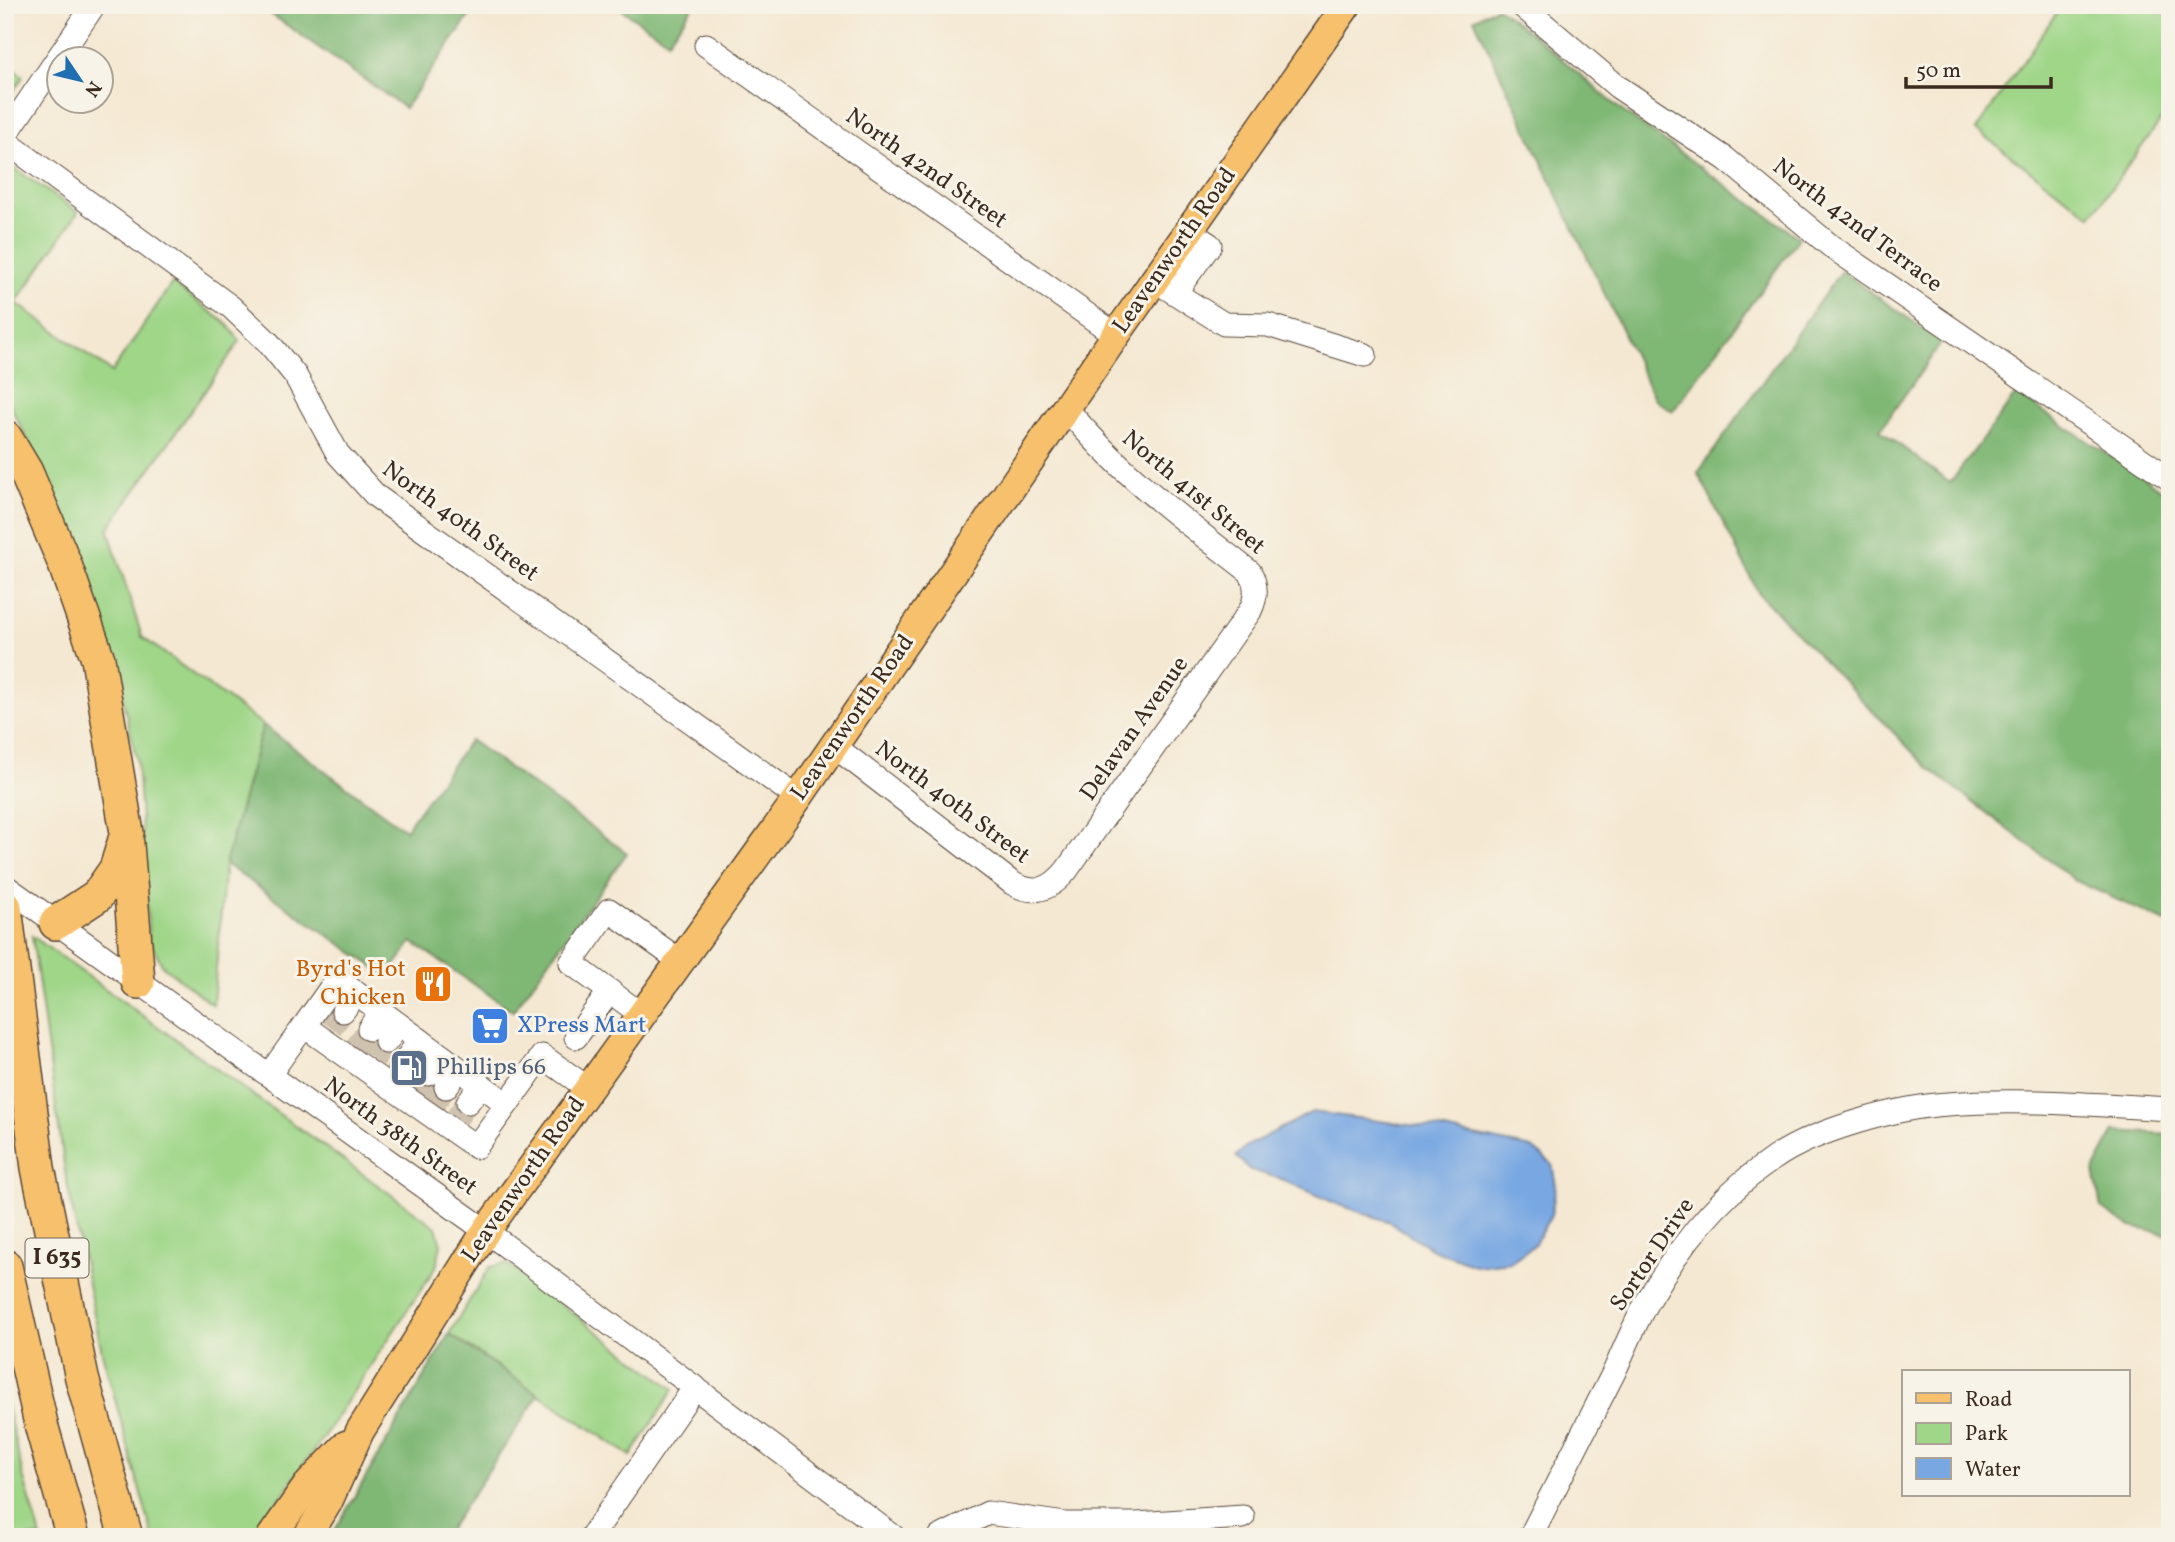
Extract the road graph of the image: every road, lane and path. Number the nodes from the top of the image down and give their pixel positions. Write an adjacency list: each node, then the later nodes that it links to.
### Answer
1 (94, 5): 5 (street)
2 (1347, 5): 7 (main road, Leavenworth Road)
3 (1521, 5): 12 (street, North 42nd Terrace)
4 (706, 45): 8 (street, North 42nd Street)
5 (5, 135)
6 (5, 141): 15 (street, North 40th Street)
7 (1165, 287): 8 (main road, Leavenworth Road); 9 (street)
8 (1116, 335): 10 (main road, Leavenworth Road)
9 (1365, 355)
10 (1066, 408): 13 (street, North 41st Street); 14 (main road, Leavenworth Road)
11 (5, 438): 16 (highway)
12 (2170, 479)
13 (1256, 587): 18 (street, Delavan Avenue)
14 (834, 746): 15 (main road, Leavenworth Road); 18 (street, North 40th Street)
15 (798, 797): 21 (main road, Leavenworth Road)
16 (127, 833): 20 (highway); 22 (highway)
17 (5, 886): 20 (street, North 38th Street)
18 (1041, 890)
19 (5, 907): 41 (highway, I 635)
20 (56, 923): 22 (street, North 38th Street)
21 (680, 961): 23 (street); 24 (main road, Leavenworth Road)
22 (138, 982): 29 (street, North 38th Street)
23 (610, 992): 24 (street); 26 (street)
24 (642, 1015): 31 (main road, Leavenworth Road)
25 (331, 1019): 27 (street); 27 (street); 29 (street)
26 (576, 1037)
27 (373, 1043): 28 (street); 28 (street)
28 (402, 1064): 30 (street); 30 (street)
29 (269, 1075): 35 (street, North 38th Street)
30 (433, 1086): 33 (street); 33 (street)
31 (589, 1089): 32 (street); 35 (main road, Leavenworth Road)
32 (507, 1104): 33 (street); 33 (street)
33 (464, 1108)
34 (2170, 1109): 47 (street, Sortor Drive)
35 (486, 1231): 37 (street, North 38th Street); 38 (main road, Leavenworth Road)
36 (5, 1266): 40 (highway, I 635)
37 (695, 1387): 44 (street); 45 (street, North 38th Street)
38 (360, 1431): 42 (main road, Leavenworth Road); 43 (main road, Leavenworth Road)
39 (1243, 1517): 46 (street)
40 (73, 1537)
41 (126, 1537)
42 (271, 1537)
43 (307, 1537)
44 (591, 1537)
45 (894, 1537)
46 (940, 1537)
47 (1530, 1537)

